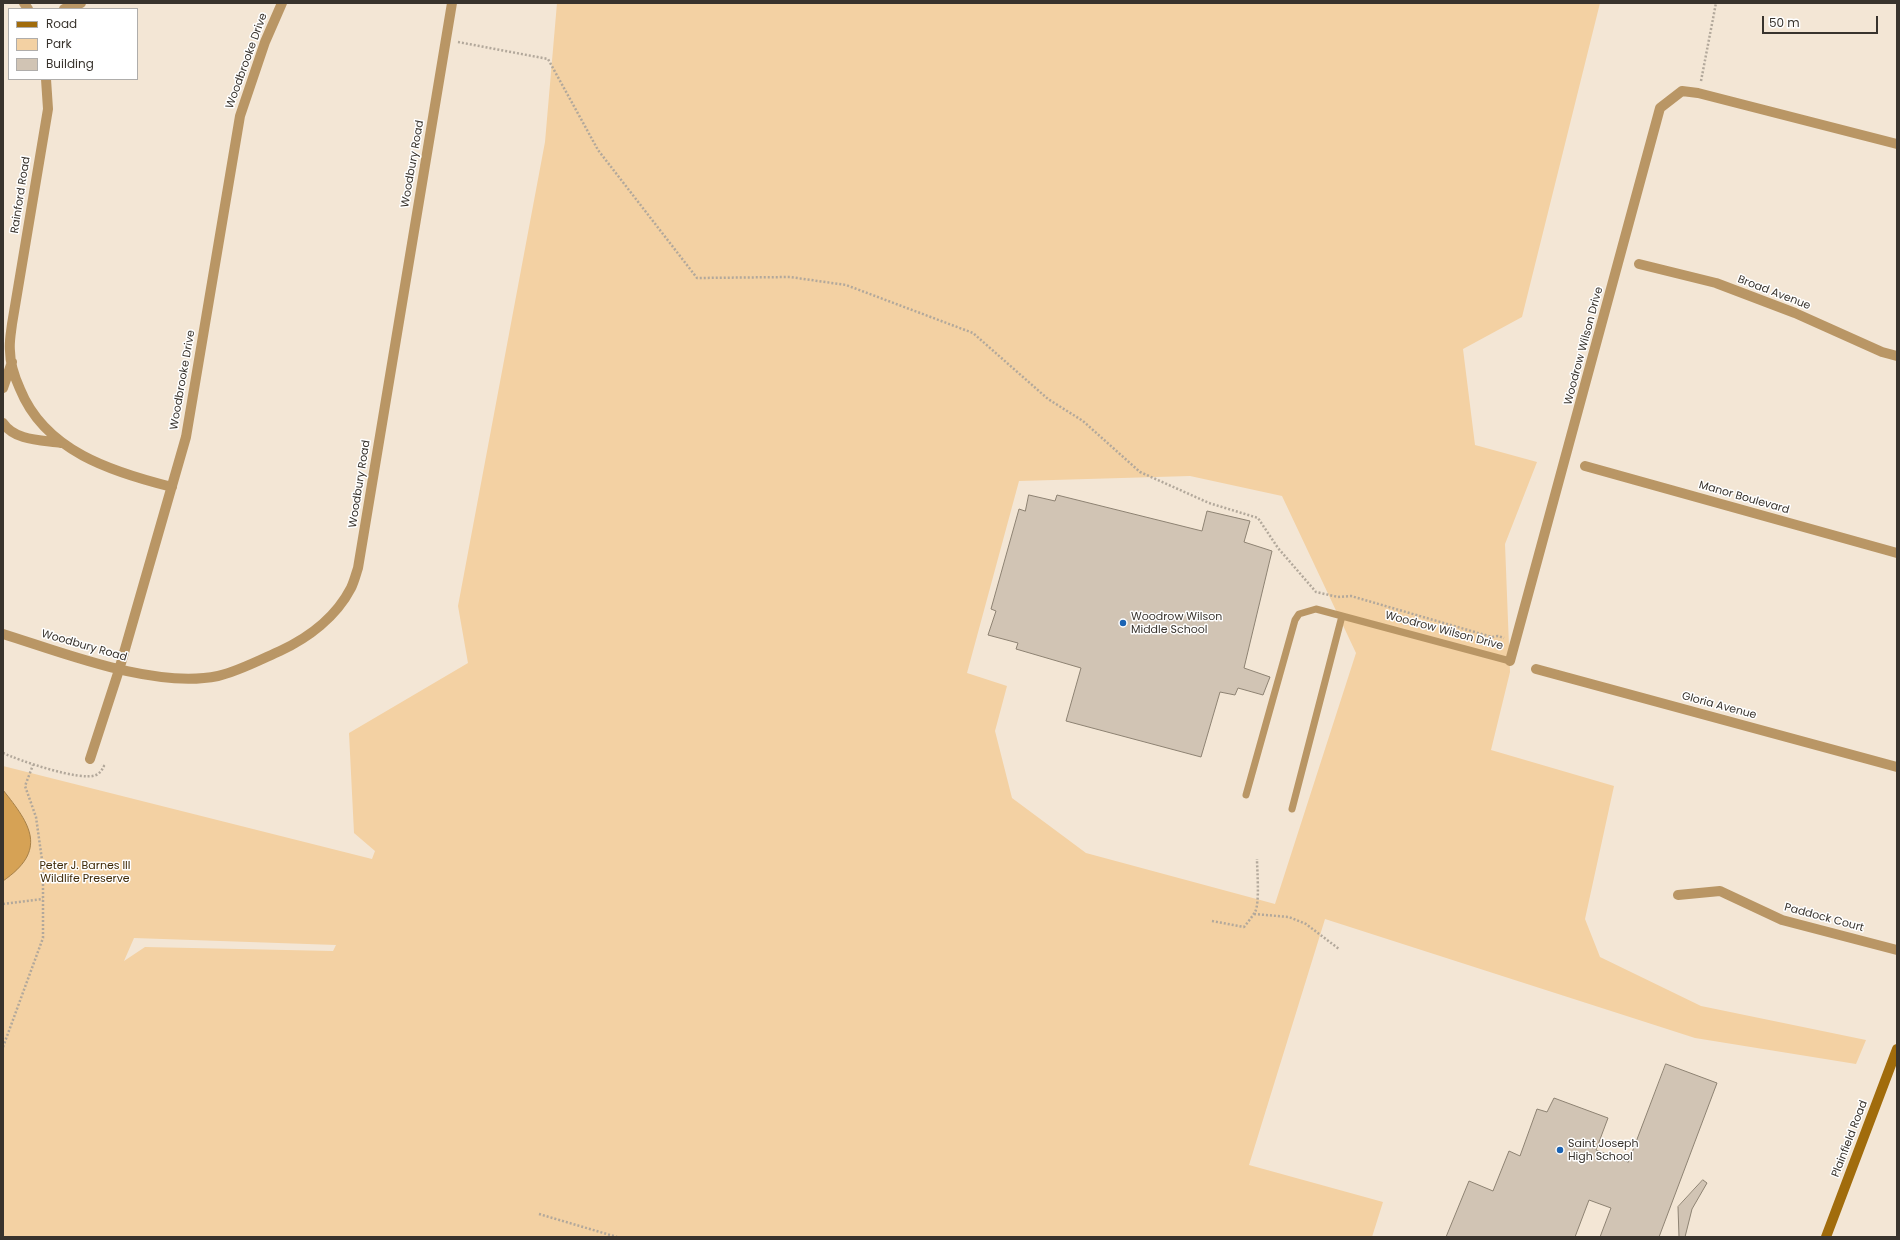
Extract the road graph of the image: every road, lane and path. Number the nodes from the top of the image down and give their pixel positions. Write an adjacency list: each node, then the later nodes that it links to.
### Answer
1 (81, 3): 5 (street)
2 (282, 3): 17 (street, Woodbrooke Drive)
3 (452, 3): 6 (street, Woodbury Road)
4 (1716, 3): 8 (path)
5 (67, 8)
6 (446, 40): 21 (path); 24 (street, Woodbury Road)
7 (46, 80): 12 (street, Rainford Road)
8 (1698, 93): 9 (street, Woodrow Wilson Drive); 21 (street, Woodrow Wilson Drive)
9 (1897, 144)
10 (1638, 264): 11 (street, Broad Avenue)
11 (1897, 356)
12 (12, 362): 13 (street); 15 (street, Rainford Road)
13 (3, 388)
14 (3, 423): 15 (street)
15 (62, 443): 17 (street, Rainford Road)
16 (1585, 466): 18 (street, Manor Boulevard)
17 (172, 486): 24 (street, Woodbrooke Drive)
18 (1897, 553)
19 (1342, 616): 22 (lane, Woodrow Wilson Drive); 29 (lane, Woodrow Wilson Drive); 30 (lane)
20 (3, 634): 24 (street, Woodbury Road)
21 (1515, 642): 22 (street, Woodrow Wilson Drive)
22 (1510, 661)
23 (1536, 669): 28 (street, Gloria Avenue)
24 (119, 670): 26 (street, Woodbrooke Drive)
25 (3, 753): 27 (path)
26 (90, 759): 27 (path)
27 (33, 765): 33 (path)
28 (1897, 767)
29 (1246, 795)
30 (1292, 809)
31 (1257, 859): 35 (path)
32 (1678, 895): 38 (street, Paddock Court)
33 (43, 899): 34 (path); 39 (path)
34 (3, 904)
35 (1254, 914): 36 (path); 37 (path)
36 (1212, 921)
37 (1339, 949)
38 (1897, 950)
39 (3, 1047)
40 (1897, 1049): 43 (street, Plainfield Road)
41 (539, 1214): 42 (path)
42 (617, 1237)
43 (1826, 1237)

